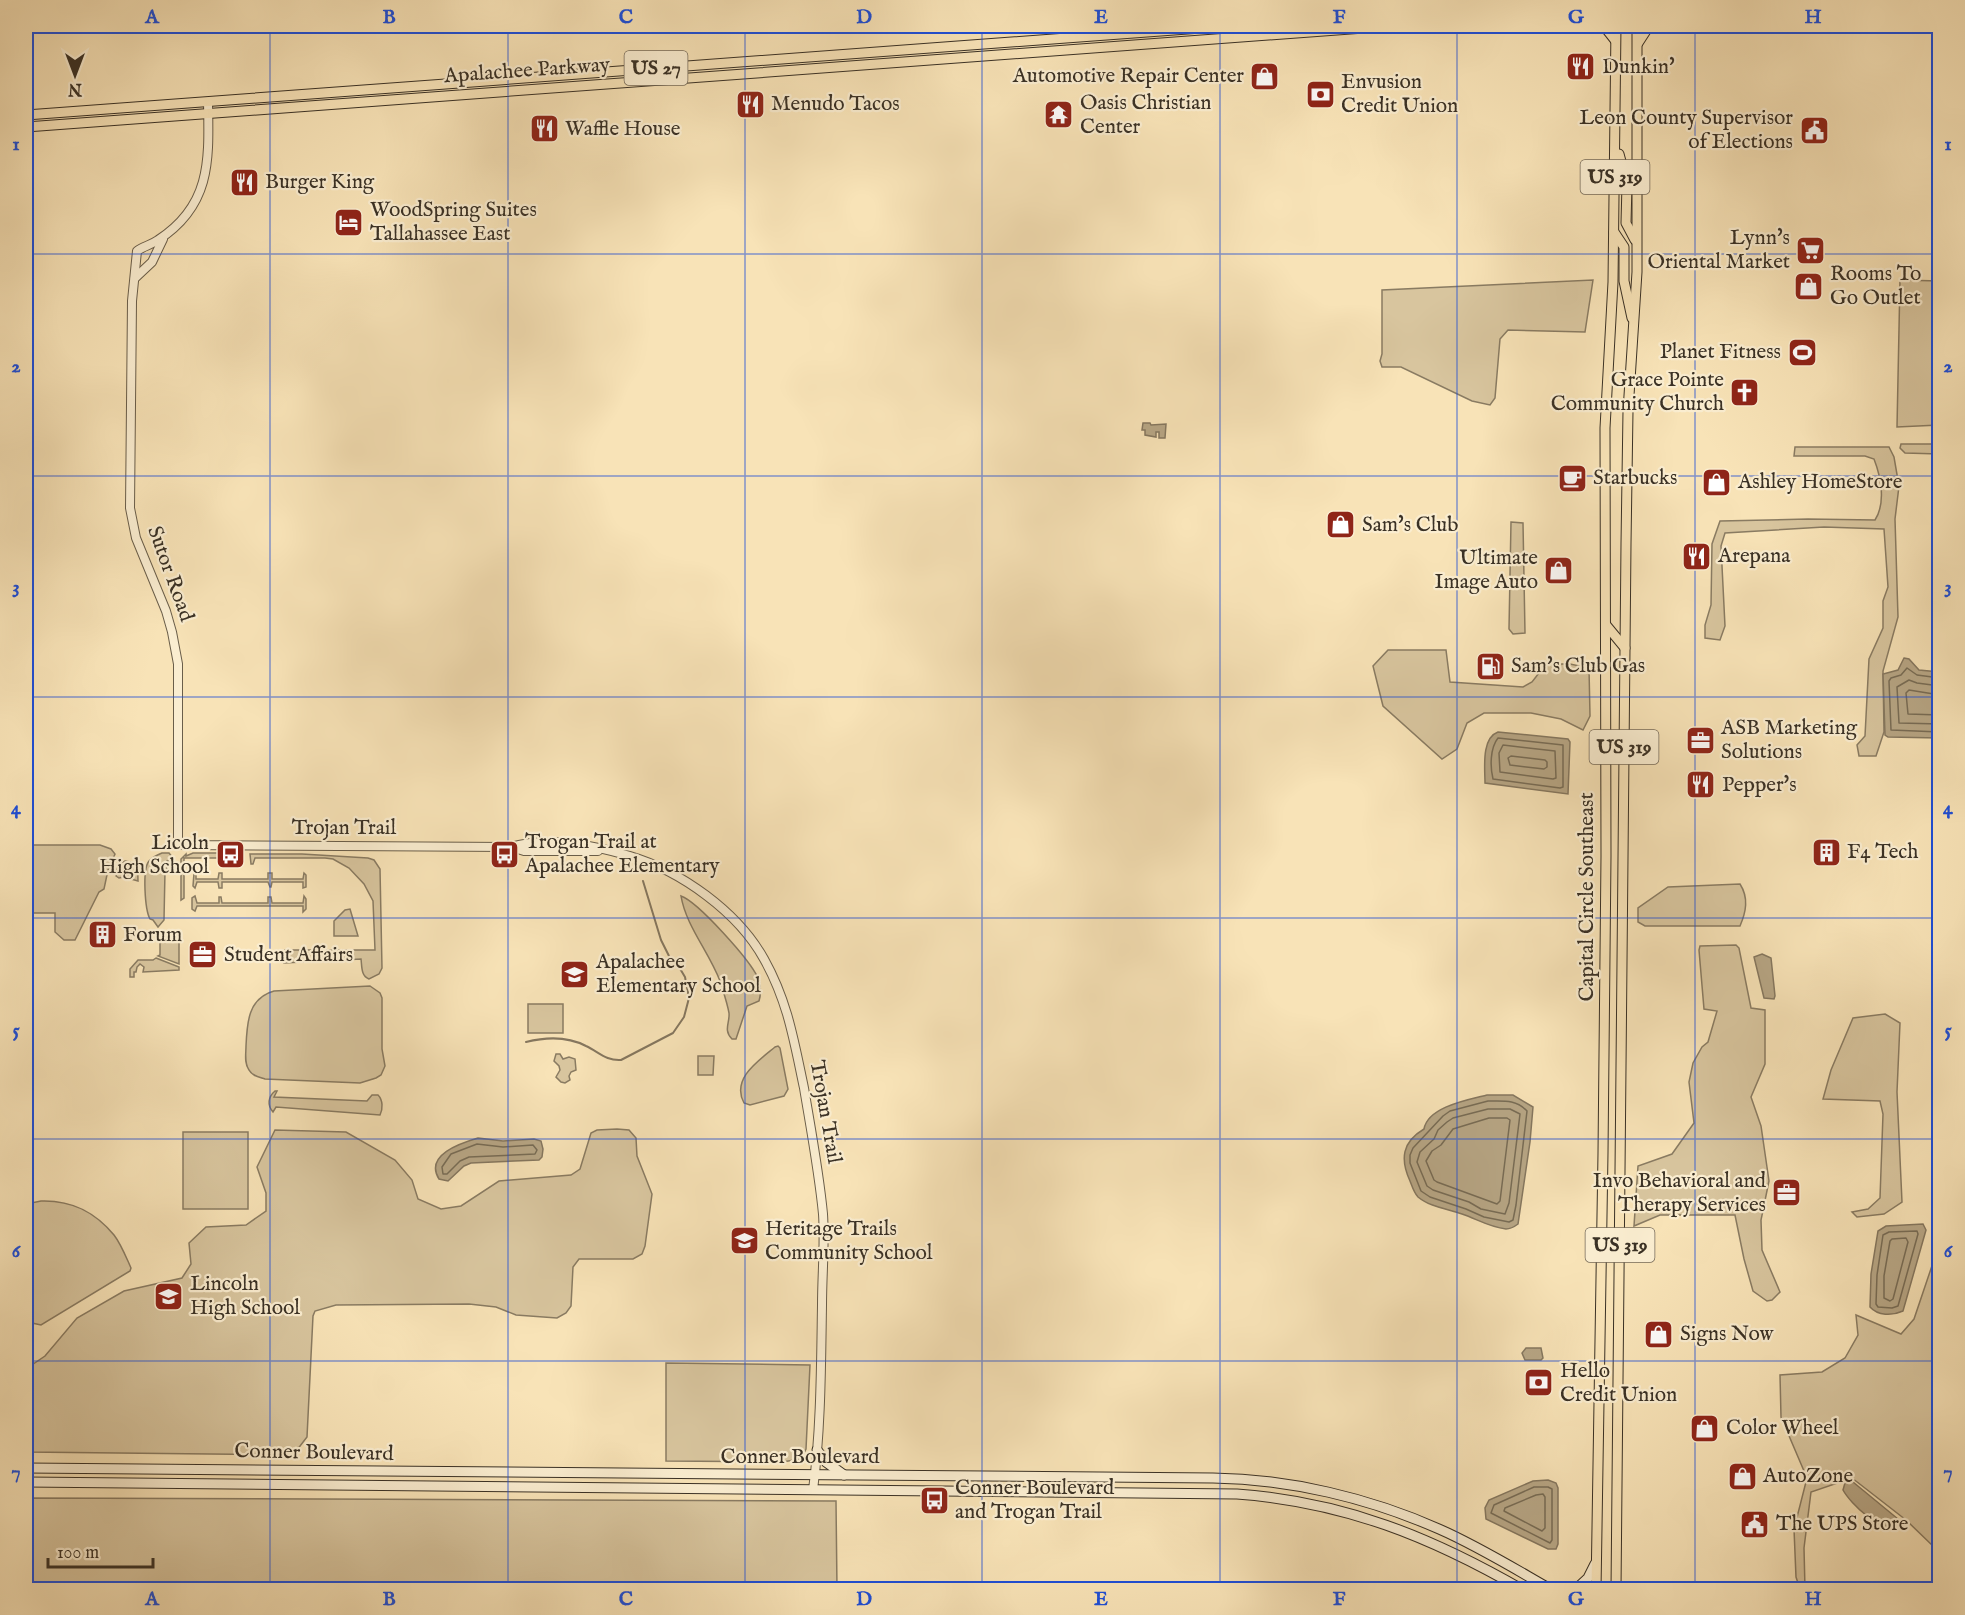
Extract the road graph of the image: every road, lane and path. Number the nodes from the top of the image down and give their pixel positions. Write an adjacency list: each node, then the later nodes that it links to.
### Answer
1 (1228, 26): 9 (main road, Apalachee Parkway / US 27)
2 (1390, 26): 10 (main road, Apalachee Parkway / US 27)
3 (1604, 26): 7 (main road)
4 (1616, 26): 7 (main road, Capital Circle Southeast / US 319)
5 (1637, 26): 8 (main road, Capital Circle Southeast / US 319)
6 (1649, 26): 8 (main road)
7 (1616, 42): 15 (main road, Capital Circle Southeast / US 319)
8 (1637, 45): 18 (main road, Capital Circle Southeast / US 319)
9 (406, 86): 10 (main road); 11 (main road, Apalachee Parkway / US 27)
10 (384, 100): 12 (main road, Apalachee Parkway / US 27)
11 (208, 102): 12 (street); 13 (main road, Apalachee Parkway / US 27)
12 (208, 113): 14 (main road, Apalachee Parkway / US 27); 17 (street)
13 (26, 115)
14 (26, 127)
15 (1616, 140): 16 (main road, Capital Circle Southeast / US 319); 18 (main road)
16 (1614, 232): 24 (main road); 25 (main road, Capital Circle Southeast / US 319)
17 (168, 233): 19 (street); 20 (street)
18 (1635, 240): 24 (main road, Capital Circle Southeast / US 319)
19 (142, 248): 20 (street); 21 (street)
20 (154, 256): 22 (street)
21 (136, 260): 22 (street); 23 (street, Sutor Road)
22 (146, 266): 23 (street)
23 (135, 278): 27 (street, Sutor Road)
24 (1633, 323): 26 (main road, Capital Circle Southeast / US 319)
25 (1606, 625): 26 (main road); 28 (main road, Capital Circle Southeast / US 319)
26 (1625, 648): 29 (main road, Capital Circle Southeast / US 319)
27 (178, 845): 30 (street, Trojan Trail)
28 (1602, 1278): 29 (main road); 31 (main road, Capital Circle Southeast / US 319)
29 (1620, 1291): 32 (main road, Capital Circle Southeast / US 319)
30 (817, 1450): 35 (street, Trojan Trail); 36 (main road)
31 (1598, 1458): 32 (main road); 44 (main road, Capital Circle Southeast / US 319)
32 (1617, 1459): 49 (main road, Capital Circle Southeast / US 319)
33 (26, 1468): 34 (main road, Conner Boulevard)
34 (485, 1473): 35 (main road, Conner Boulevard); 39 (main road)
35 (815, 1475): 36 (main road, Conner Boulevard); 40 (street, Trojan Trail)
36 (844, 1475): 37 (main road, Conner Boulevard)
37 (1222, 1478): 41 (main road); 42 (main road, Conner Boulevard)
38 (26, 1482): 39 (main road, Conner Boulevard)
39 (485, 1487): 40 (main road, Conner Boulevard)
40 (813, 1490): 41 (main road, Conner Boulevard)
41 (1221, 1494): 43 (main road, Conner Boulevard)
42 (1422, 1522): 43 (main road); 46 (main road, Conner Boulevard)
43 (1416, 1536): 45 (main road, Conner Boulevard)
44 (1595, 1564): 47 (main road); 48 (main road, Capital Circle Southeast / US 319)
45 (1523, 1590)
46 (1552, 1590)
47 (1575, 1590)
48 (1596, 1590)
49 (1616, 1590)

